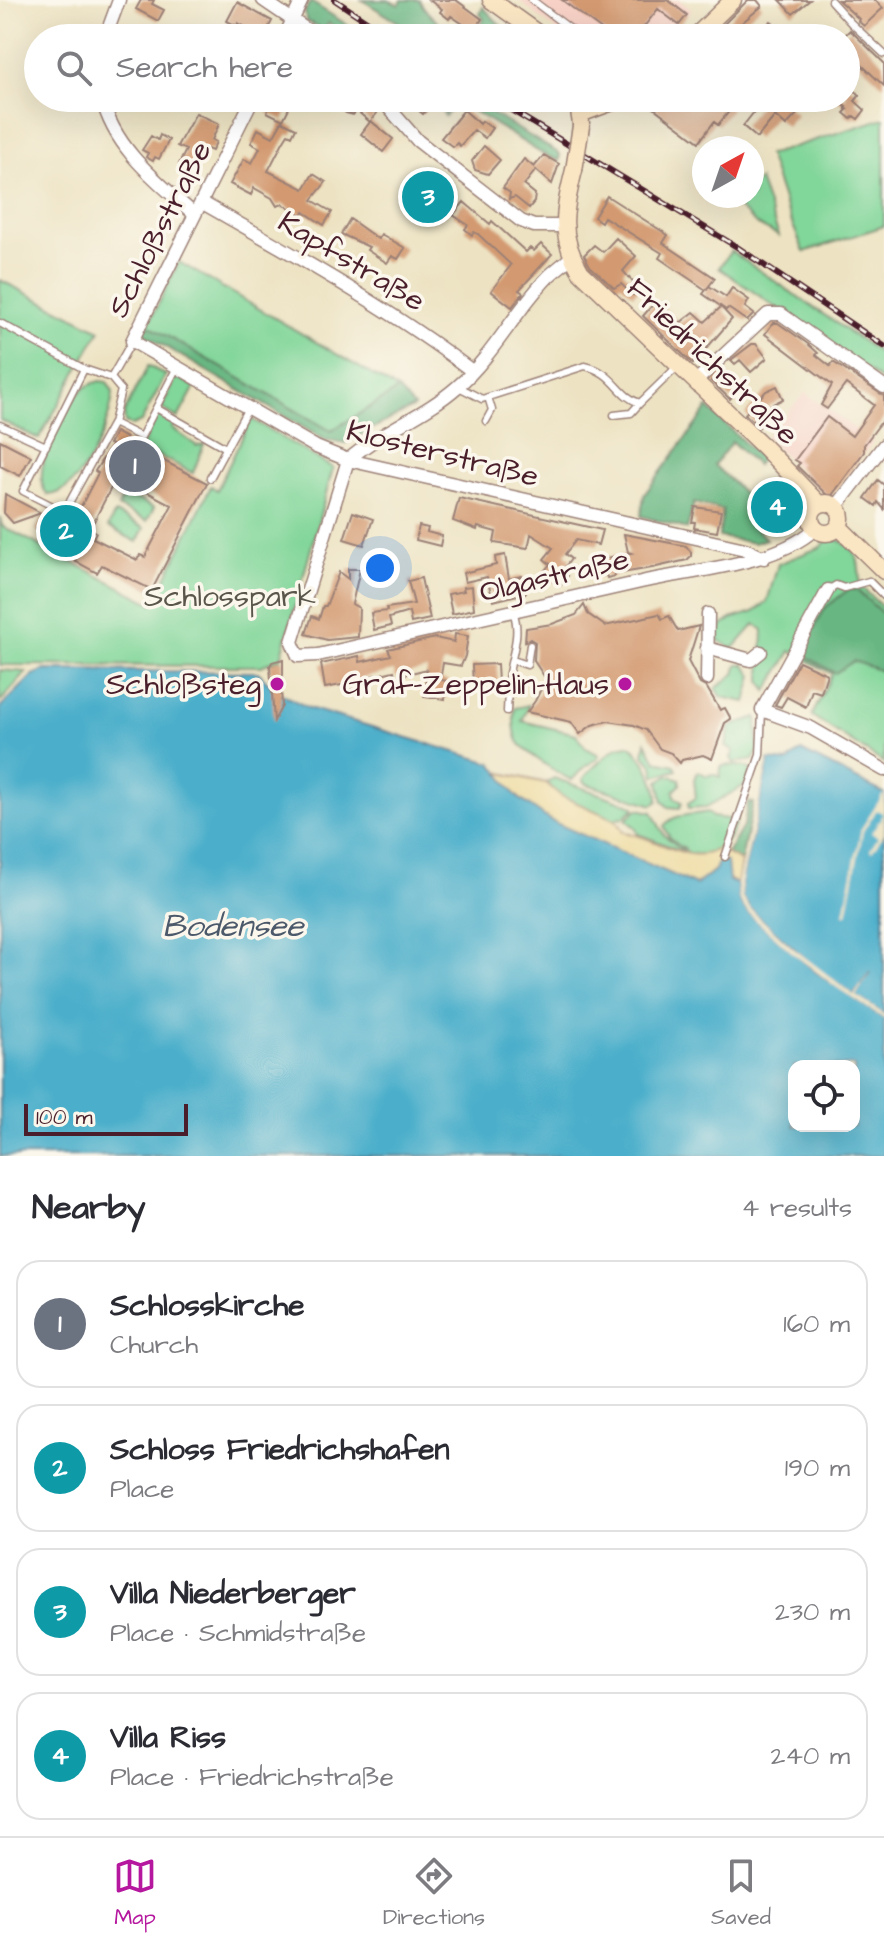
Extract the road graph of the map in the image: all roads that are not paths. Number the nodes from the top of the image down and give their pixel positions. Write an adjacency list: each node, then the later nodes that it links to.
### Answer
1 (119, 0): 9 (street)
2 (263, 0): 8 (street)
3 (302, 0): 8 (street)
4 (491, 0): 12 (main road)
5 (532, 0): 13 (lane)
6 (733, 0): 14 (main road)
7 (831, 1): 15 (lane)
8 (292, 21): 10 (street); 11 (street)
9 (110, 24)
10 (291, 24)
11 (297, 24)
12 (524, 24)
13 (564, 24)
14 (708, 24)
15 (852, 24)
16 (860, 31): 17 (lane)
17 (884, 54)
18 (108, 112): 23 (street)
19 (246, 112): 22 (street, Schloßstraße)
20 (393, 112): 24 (street)
21 (580, 113): 24 (main road, bridge)
22 (201, 202): 23 (street, Schloßstraße); 31 (street, Kapfstraße)
23 (194, 214): 27 (street, Schloßstraße)
24 (564, 226): 25 (main road)
25 (571, 257): 28 (main road, Friedrichstraße); 31 (street)
26 (0, 323): 30 (lane)
27 (132, 341): 29 (street, Klosterstraße); 32 (lane)
28 (678, 366): 33 (main road, Friedrichstraße); 37 (lane)
29 (177, 367): 38 (lane); 39 (street, Klosterstraße)
30 (84, 369): 32 (lane); 45 (lane)
31 (472, 371): 34 (street)
32 (111, 378): 42 (lane)
33 (698, 380): 35 (street); 49 (main road, Friedrichstraße)
34 (457, 387): 36 (lane); 47 (street)
35 (884, 387)
36 (488, 397): 37 (lane); 41 (lane)
37 (640, 403): 40 (lane)
38 (156, 408): 42 (lane); 46 (lane)
39 (248, 408): 46 (lane); 47 (street, Klosterstraße)
40 (614, 415)
41 (486, 421)
42 (113, 423): 45 (lane)
43 (0, 425): 45 (lane)
44 (884, 445): 50 (street)
45 (46, 446)
46 (226, 448): 48 (lane)
47 (348, 460): 53 (street, Klosterstraße); 57 (street, Olgastraße)
48 (210, 478)
49 (819, 504): 50 (main road); 52 (main road)
50 (836, 507): 51 (main road)
51 (839, 527): 52 (main road); 54 (main road)
52 (815, 529): 53 (street, Olgastraße)
53 (764, 558): 57 (street, Olgastraße)
54 (873, 570): 55 (lane); 56 (lane)
55 (828, 590): 65 (street)
56 (884, 596)
57 (513, 611): 62 (lane)
58 (708, 614): 60 (street)
59 (530, 645): 62 (lane)
60 (707, 648): 61 (street); 63 (street)
61 (761, 652)
62 (512, 660): 66 (lane)
63 (707, 679)
64 (758, 695): 65 (street)
65 (762, 710): 67 (street); 68 (lane)
66 (507, 711)
67 (884, 770)
68 (725, 857)

